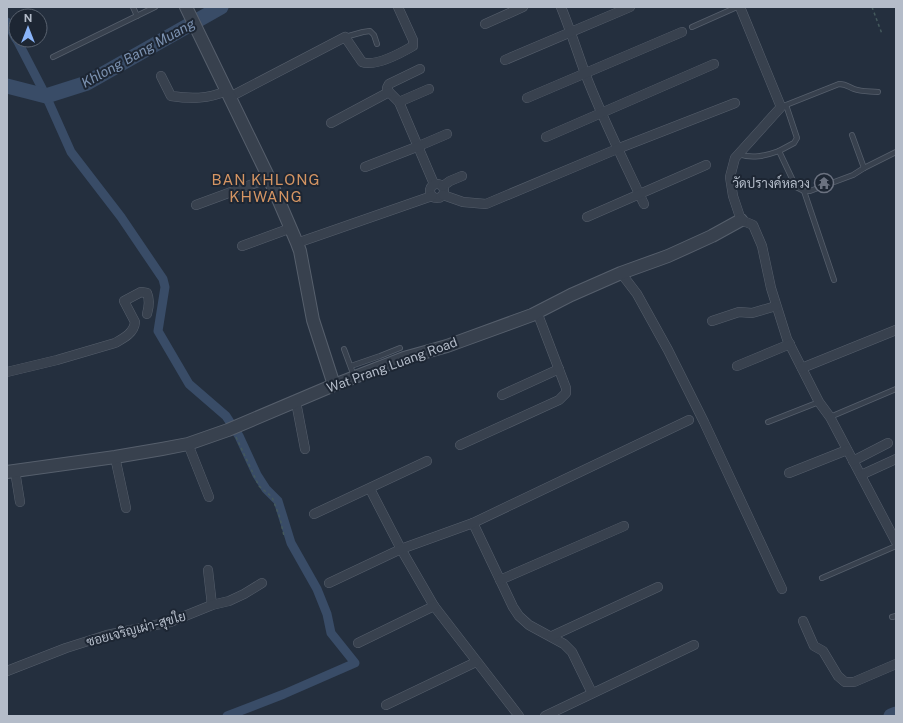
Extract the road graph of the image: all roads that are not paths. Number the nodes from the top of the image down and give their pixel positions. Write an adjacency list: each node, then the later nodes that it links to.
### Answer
1 (133, 7): 10 (lane)
2 (155, 7): 10 (lane)
3 (186, 7): 26 (street)
4 (398, 7): 15 (street)
5 (523, 7): 11 (street)
6 (561, 7): 13 (street)
7 (630, 7): 13 (street)
8 (737, 7): 12 (lane)
9 (740, 7): 30 (street)
10 (137, 16): 17 (lane)
11 (485, 24)
12 (692, 28)
13 (572, 32): 18 (street); 21 (street)
14 (682, 32): 21 (street)
15 (345, 37): 16 (lane); 26 (street)
16 (376, 44)
17 (53, 57)
18 (505, 60)
19 (714, 64): 31 (street)
20 (420, 69): 24 (street)
21 (585, 72): 27 (street); 31 (street)
22 (161, 76): 26 (street)
23 (429, 89): 28 (street)
24 (389, 92): 28 (street); 32 (street)
25 (878, 92): 30 (lane)
26 (228, 94): 45 (street)
27 (527, 98)
28 (399, 102): 36 (street)
29 (736, 103): 37 (street)
30 (783, 106): 38 (lane); 40 (street)
31 (602, 113): 35 (street); 37 (street)
32 (331, 123)
33 (447, 134): 36 (street)
34 (852, 135): 43 (lane)
35 (546, 137)
36 (419, 146): 42 (street); 46 (street)
37 (618, 149): 46 (street); 48 (street)
38 (779, 151): 40 (lane); 47 (lane)
39 (896, 152): 43 (lane)
40 (738, 154): 52 (street)
41 (706, 165): 48 (street)
42 (365, 167)
43 (864, 168): 47 (lane)
44 (462, 176): 46 (street)
45 (269, 178): 50 (street); 53 (street)
46 (440, 188): 54 (street)
47 (804, 192): 57 (lane)
48 (640, 195): 49 (street); 51 (street)
49 (644, 204)
50 (196, 205)
51 (587, 217)
52 (741, 220): 56 (street, Wat Prang Luang Road); 58 (street)
53 (291, 228): 54 (street); 55 (street)
54 (297, 243): 71 (street)
55 (242, 246)
56 (621, 273): 59 (street, Wat Prang Luang Road); 107 (street)
57 (834, 280)
58 (776, 306): 61 (street); 63 (street)
59 (537, 312): 68 (street); 70 (street, Wat Prang Luang Road)
60 (148, 314): 69 (street)
61 (712, 321)
62 (896, 330): 67 (street)
63 (790, 344): 66 (street); 67 (street)
64 (400, 348): 70 (lane)
65 (344, 349): 70 (lane)
66 (737, 366)
67 (802, 368): 75 (street)
68 (559, 369): 73 (street); 81 (street)
69 (7, 372)
70 (353, 372): 71 (street, Wat Prang Luang Road)
71 (334, 385): 74 (street, Wat Prang Luang Road)
72 (896, 389): 76 (lane)
73 (502, 395)
74 (296, 402): 80 (street, Wat Prang Luang Road); 82 (street)
75 (819, 402): 76 (street); 78 (lane)
76 (830, 417): 83 (street)
77 (689, 420): 96 (street)
78 (768, 422)
79 (888, 443): 86 (street)
80 (188, 444): 84 (street, Wat Prang Luang Road); 92 (street)
81 (460, 445)
82 (305, 450)
83 (847, 450): 86 (street); 89 (street)
84 (115, 457): 88 (street, Wat Prang Luang Road); 94 (street)
85 (896, 459): 90 (street)
86 (853, 460): 90 (street)
87 (427, 461): 91 (street)
88 (11, 472): 93 (street)
89 (789, 473)
90 (861, 475): 98 (street)
91 (370, 489): 95 (street); 100 (street)
92 (209, 497)
93 (20, 502)
94 (126, 508)
95 (314, 514)
96 (473, 523): 100 (street); 103 (street)
97 (624, 526): 103 (street)
98 (896, 542)
99 (896, 546): 102 (lane)
100 (401, 549): 105 (street); 109 (street)
101 (208, 570): 108 (street)
102 (822, 578)
103 (500, 580): 111 (street)
104 (262, 583): 108 (street, ซอยเจริญเผ่า-สุขใย)
105 (329, 583)
106 (658, 587): 111 (street)
107 (782, 589)
108 (212, 606): 116 (street, ซอยเจริญเผ่า-สุขใย)
109 (434, 606): 112 (street); 114 (street)
110 (803, 621): 115 (street)
111 (552, 636): 117 (street)
112 (358, 643)
113 (694, 645): 117 (street)
114 (476, 662): 118 (street); 119 (street)
115 (896, 664)
116 (7, 671)
117 (592, 693): 120 (street)
118 (386, 705)
119 (519, 716)
120 (545, 716)

